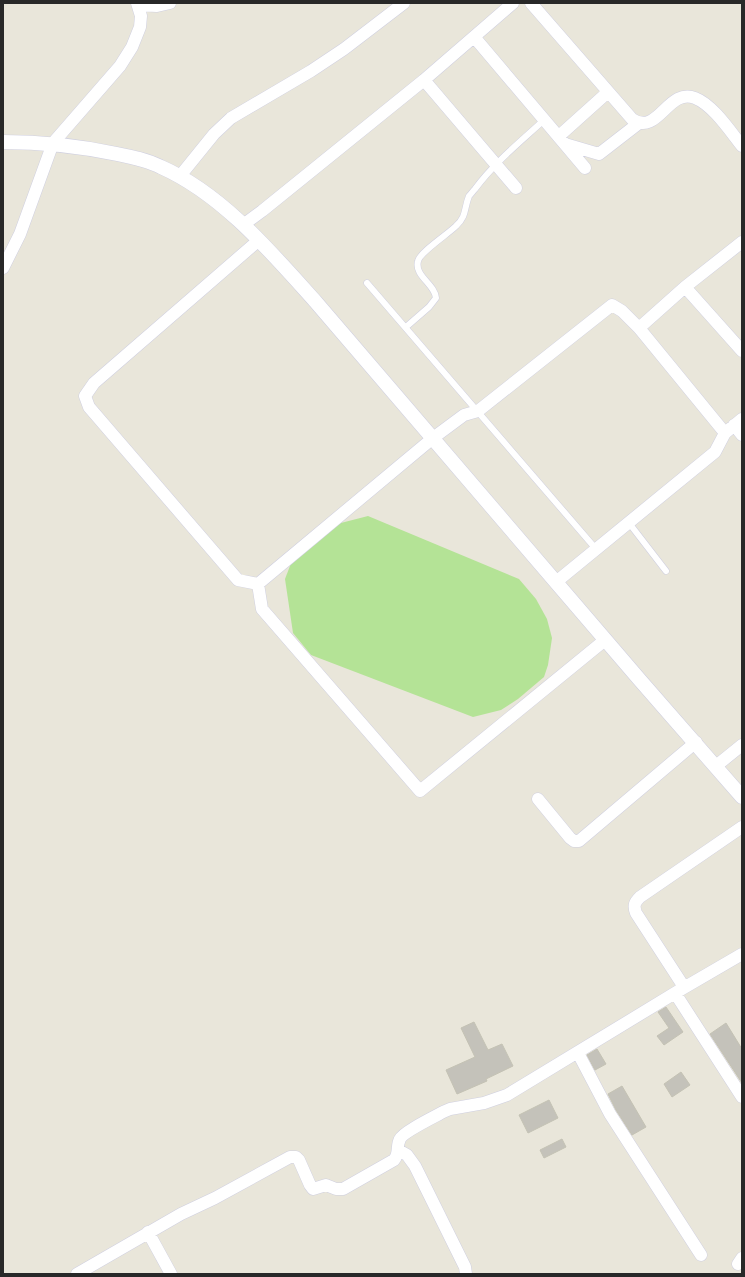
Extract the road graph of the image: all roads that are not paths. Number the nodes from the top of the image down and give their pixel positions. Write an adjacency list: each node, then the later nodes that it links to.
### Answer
1 (170, 3): 5 (street)
2 (404, 3): 17 (street)
3 (513, 3): 6 (street)
4 (531, 3): 8 (street)
5 (137, 4): 13 (street)
6 (475, 38): 7 (street); 9 (street)
7 (424, 80): 15 (street); 19 (street)
8 (608, 92): 10 (street); 11 (street)
9 (544, 120): 11 (street); 15 (lane)
10 (638, 123): 11 (street); 14 (street)
11 (562, 140): 16 (street)
12 (3, 142): 13 (street)
13 (53, 143): 17 (street); 22 (street)
14 (742, 146)
15 (496, 164): 18 (street); 25 (lane)
16 (585, 168)
17 (180, 176): 19 (street)
18 (516, 188)
19 (243, 224): 20 (street)
20 (259, 240): 31 (street); 36 (street)
21 (740, 246): 24 (street)
22 (3, 268)
23 (367, 283): 25 (lane)
24 (685, 287): 26 (street); 27 (street)
25 (406, 327): 28 (lane)
26 (639, 328): 28 (street); 29 (street)
27 (742, 352)
28 (478, 411): 31 (street); 33 (lane)
29 (734, 425): 30 (street); 32 (street)
30 (742, 435)
31 (433, 438): 35 (street); 36 (street)
32 (629, 523): 33 (street); 34 (lane)
33 (596, 549): 35 (street)
34 (666, 571)
35 (556, 582): 37 (street)
36 (258, 584): 37 (street)
37 (605, 640): 38 (street)
38 (696, 742): 40 (street); 42 (street)
39 (742, 746): 40 (street)
40 (716, 766): 41 (street)
41 (742, 797)
42 (538, 800)
43 (742, 826): 45 (street)
44 (742, 954): 45 (street)
45 (680, 990): 46 (street); 47 (street)
46 (578, 1053): 48 (street); 50 (street)
47 (742, 1097)
48 (398, 1150): 49 (street); 53 (street)
49 (148, 1232): 51 (street); 52 (street)
50 (701, 1255)
51 (77, 1274)
52 (171, 1274)
53 (466, 1274)

